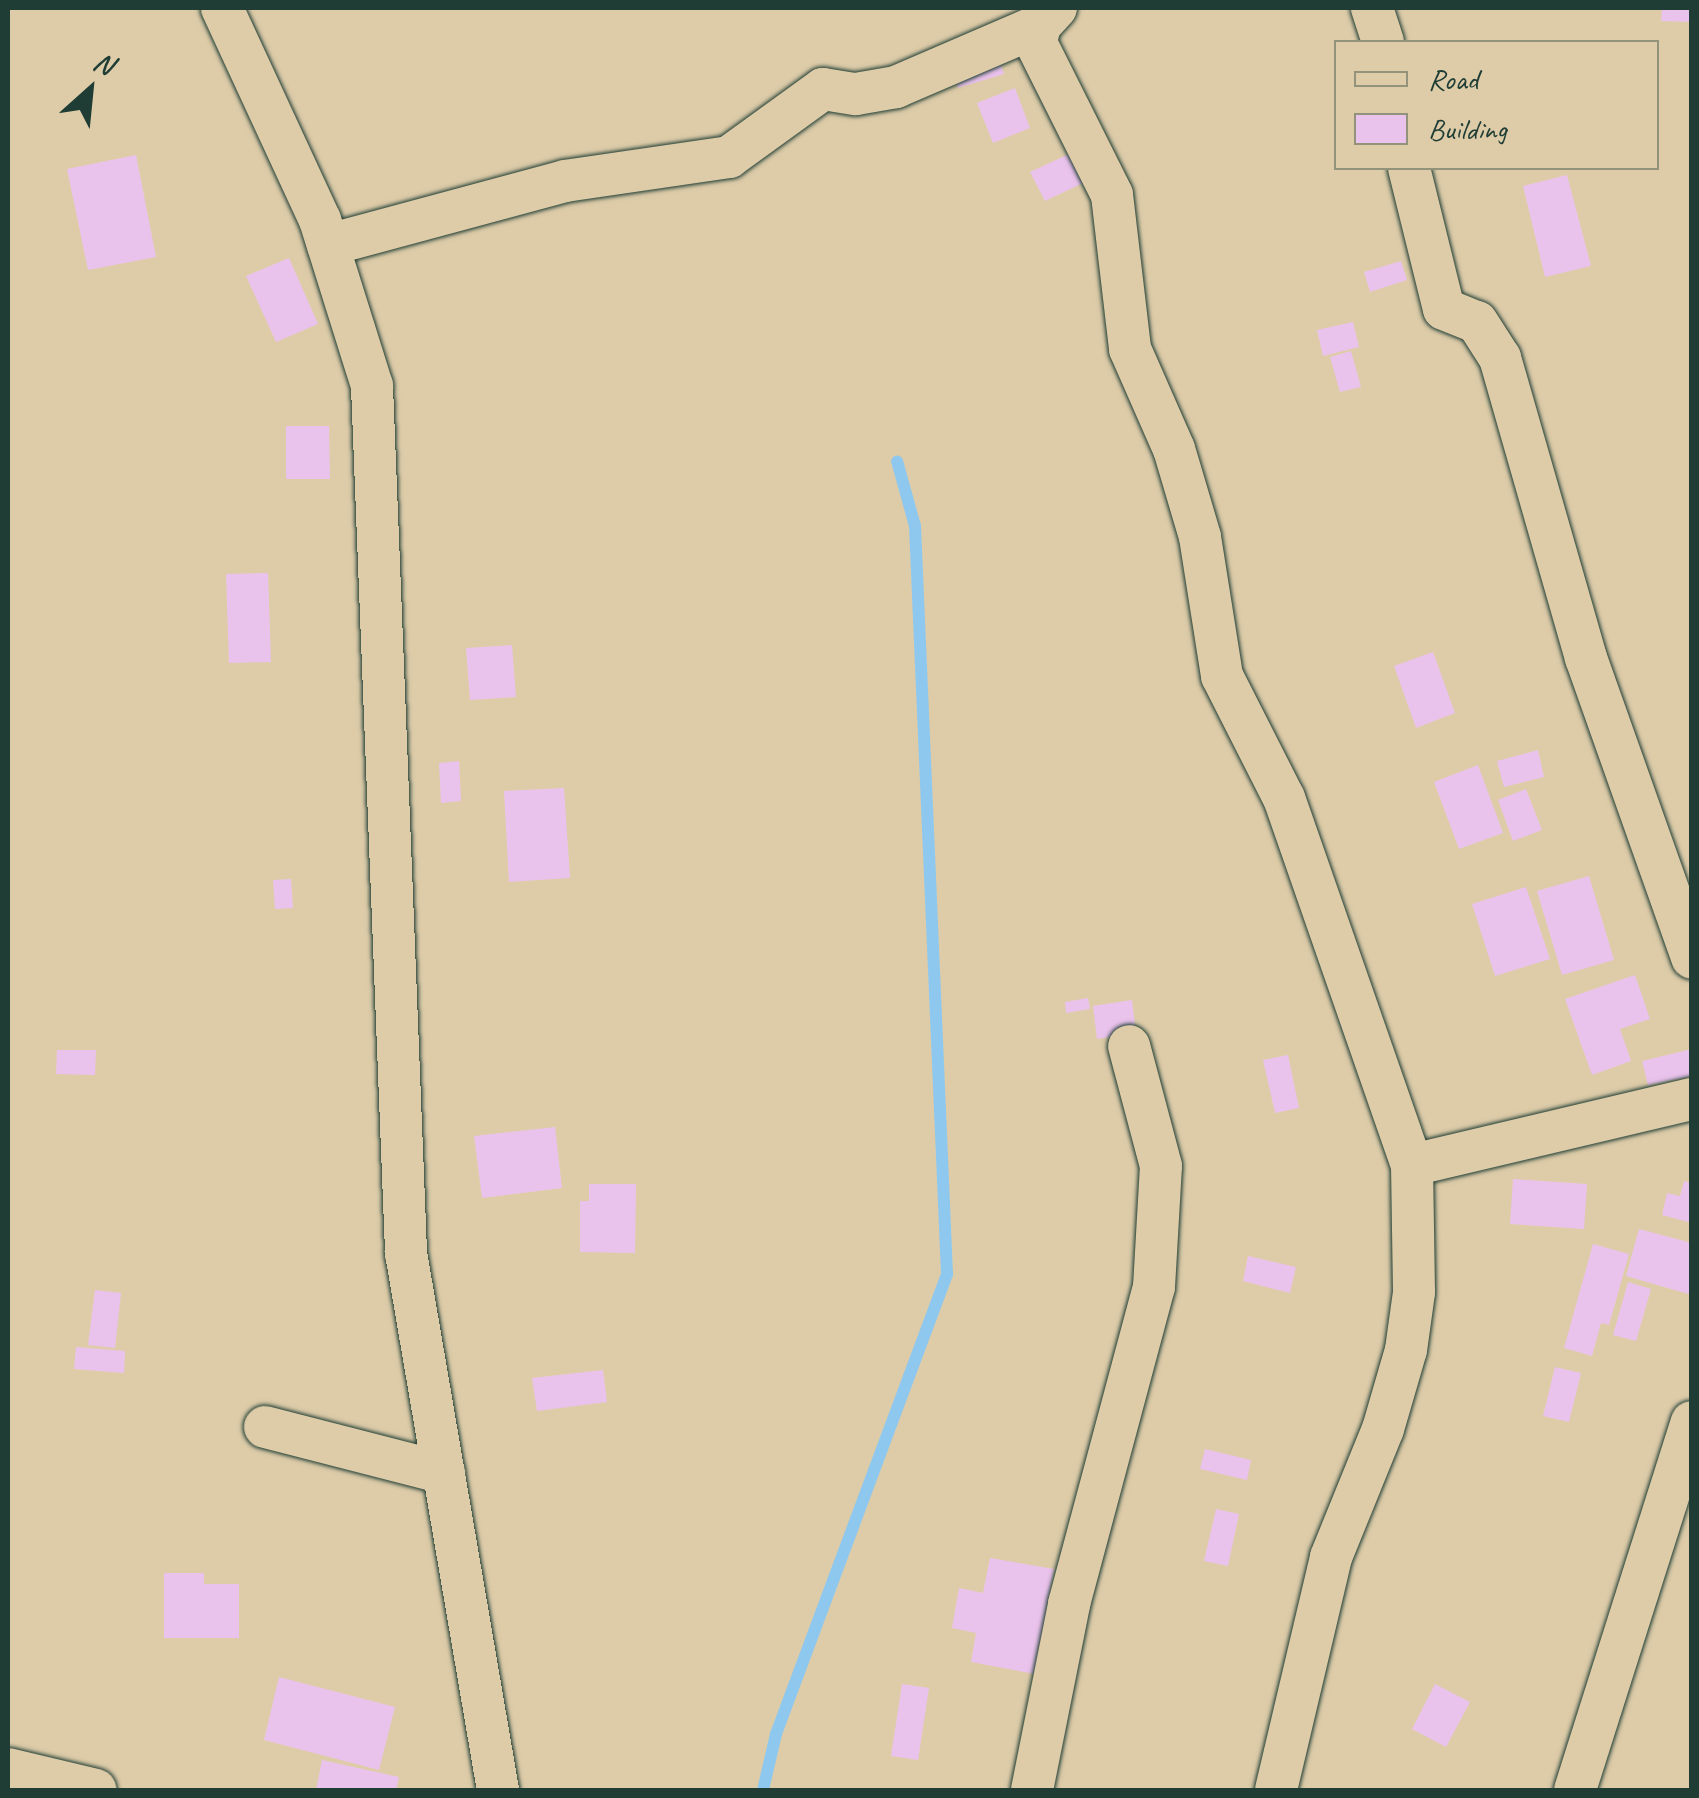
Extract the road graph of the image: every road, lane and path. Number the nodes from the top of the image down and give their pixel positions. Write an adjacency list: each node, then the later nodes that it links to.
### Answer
1 (222, 8): 6 (street)
2 (1372, 8): 4 (street)
3 (1048, 16): 6 (street); 10 (street)
4 (1383, 40)
5 (1409, 170): 7 (street)
6 (328, 245): 13 (street)
7 (1692, 958)
8 (1129, 1046): 17 (street)
9 (1692, 1099): 10 (street)
10 (1412, 1165): 18 (street)
11 (1692, 1422): 19 (street)
12 (265, 1426): 13 (street)
13 (444, 1473): 16 (street)
14 (8, 1769): 15 (street)
15 (96, 1790)
16 (498, 1790)
17 (1032, 1790)
18 (1276, 1790)
19 (1575, 1790)

